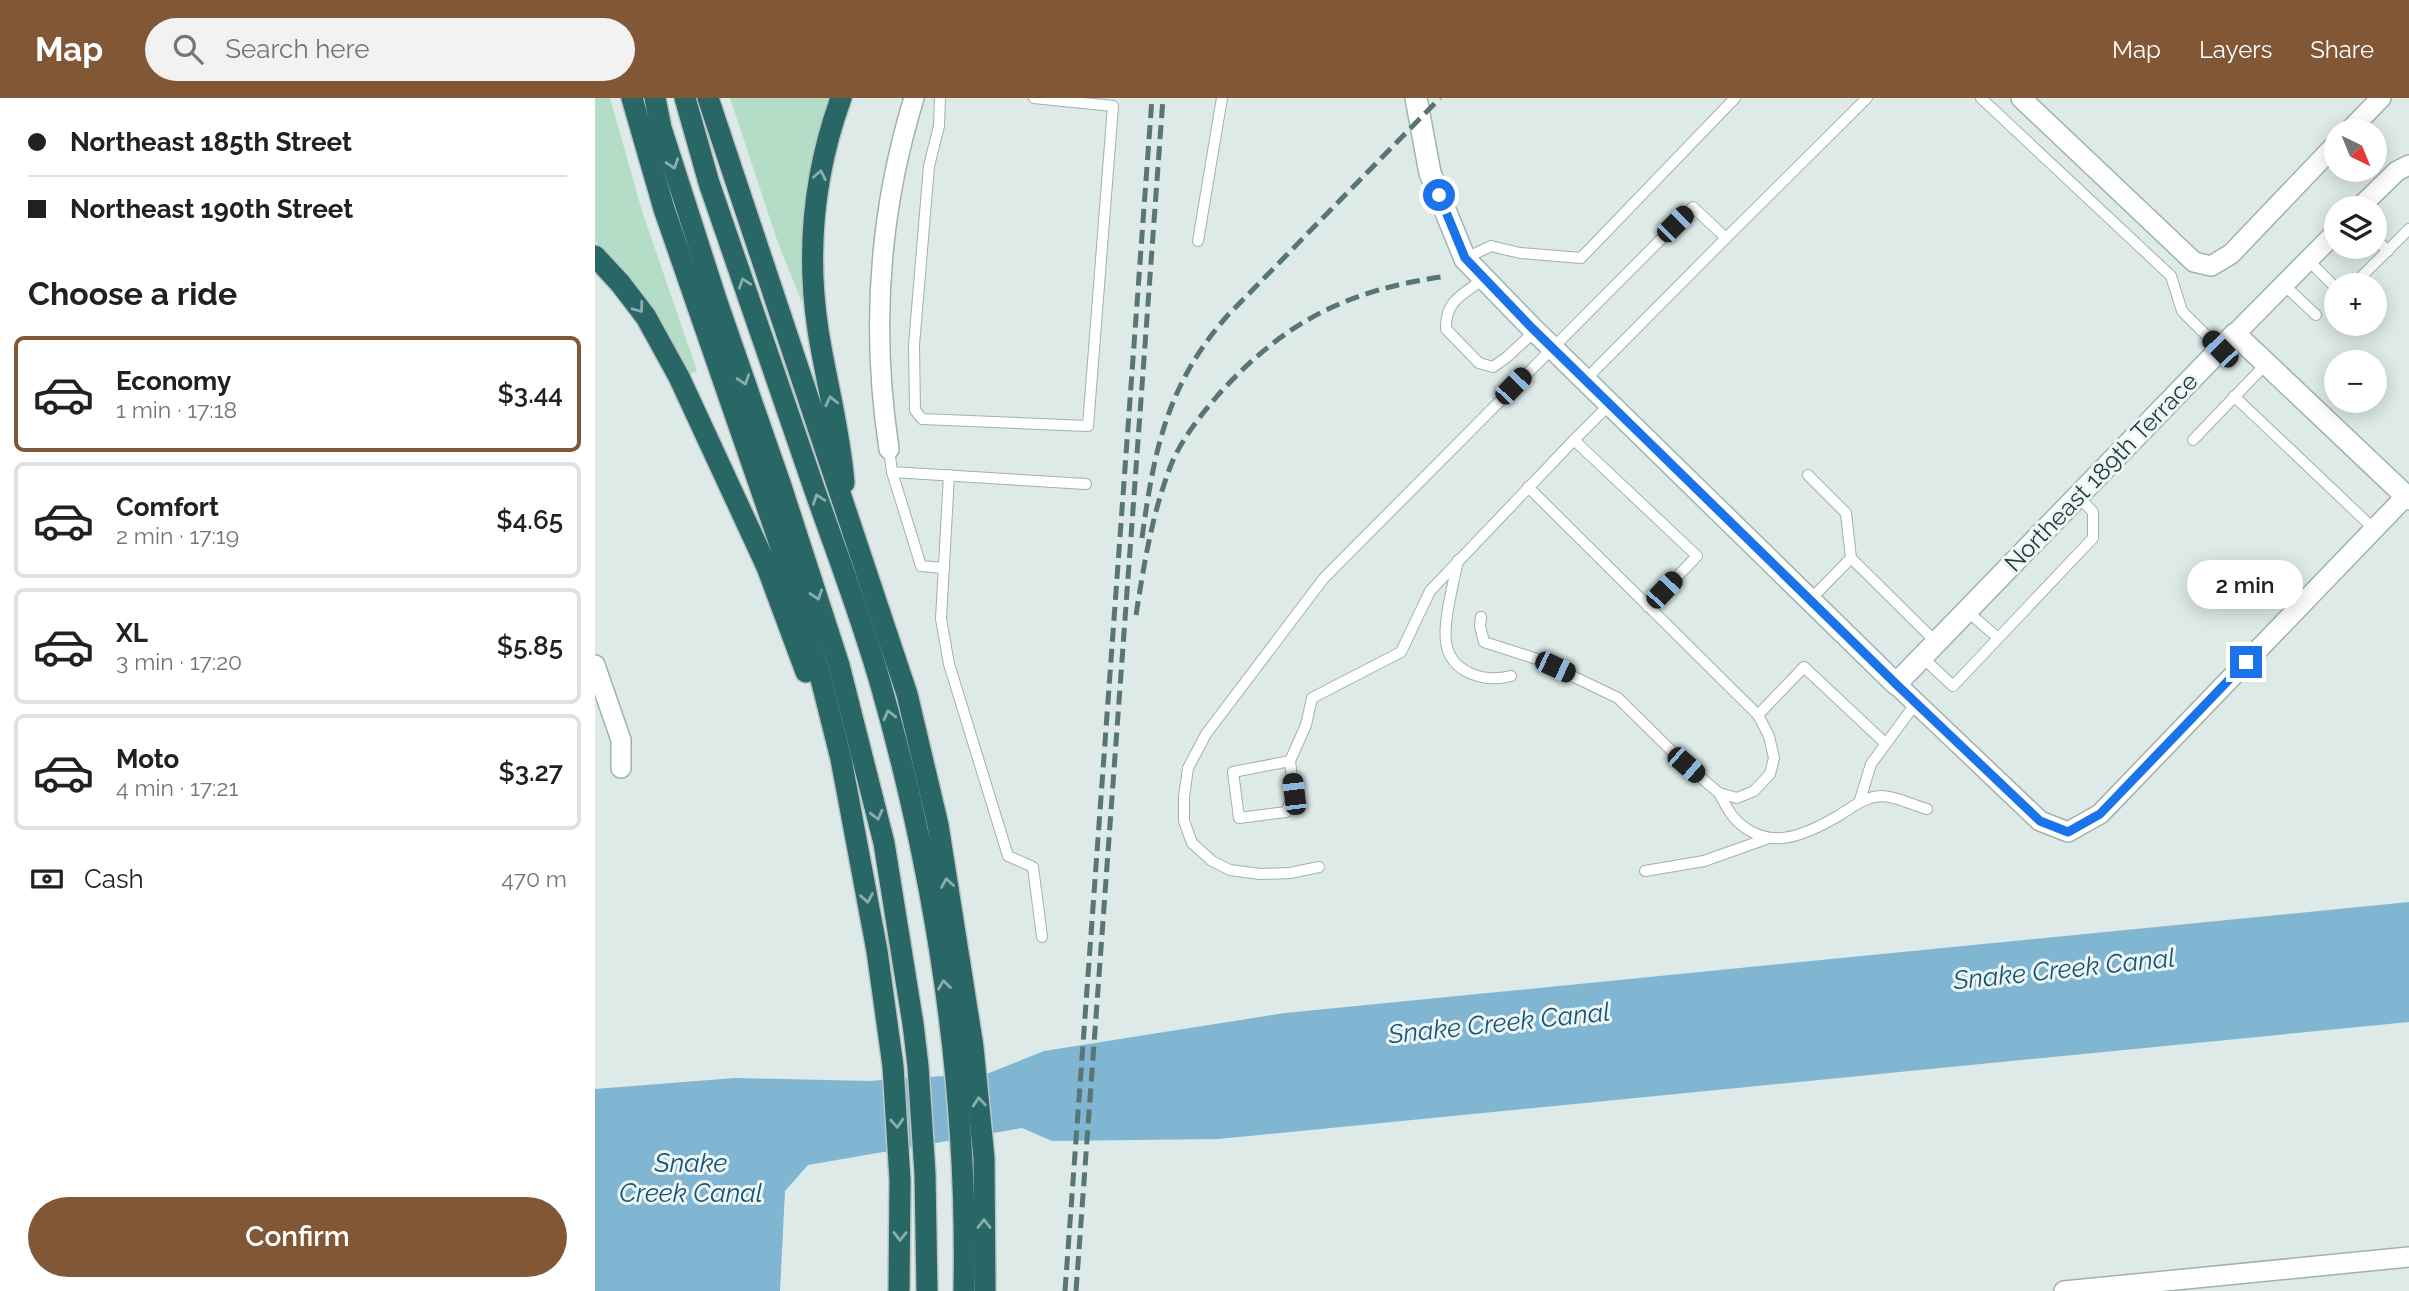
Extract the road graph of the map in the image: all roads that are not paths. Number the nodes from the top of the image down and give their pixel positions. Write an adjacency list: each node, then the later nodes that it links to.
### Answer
1 (632, 98): 67 (highway)
2 (655, 98): 81 (highway, one-way to 81)
3 (685, 98): 77 (highway, one-way to 3)
4 (708, 98): 50 (highway)
5 (841, 98): 50 (highway, one-way to 5)
6 (914, 98): 42 (street)
7 (940, 98): 8 (lane)
8 (1034, 98)
9 (1222, 98): 22 (lane)
10 (1416, 98): 26 (street)
11 (1735, 98): 26 (lane)
12 (1867, 98): 21 (lane)
13 (1981, 98): 34 (lane)
14 (2021, 98): 17 (street)
15 (2381, 98): 16 (street)
16 (2361, 119)
17 (2324, 157)
18 (2403, 168): 19 (street)
19 (2373, 196)
20 (2409, 229): 24 (lane)
21 (1726, 238): 35 (lane); 37 (lane)
22 (1198, 241)
23 (2324, 244): 27 (street, Northeast 189th Terrace)
24 (2388, 251): 28 (lane)
25 (595, 257): 67 (highway, one-way to 67)
26 (1465, 258): 30 (street)
27 (2308, 260): 29 (lane); 31 (street, Northeast 189th Terrace)
28 (2365, 273)
29 (2324, 276)
30 (1484, 278): 33 (street); 33 (lane)
31 (2284, 285): 32 (lane); 34 (street, Northeast 189th Terrace)
32 (2316, 315)
33 (1533, 330): 35 (street)
34 (2227, 342): 36 (street); 48 (street, Northeast 189th Terrace)
35 (1551, 347): 37 (street); 74 (lane)
36 (2266, 364): 38 (lane); 49 (street)
37 (1585, 380): 39 (street)
38 (2235, 396): 41 (lane); 51 (lane)
39 (1610, 404): 40 (lane); 55 (street)
40 (1574, 440): 47 (lane); 56 (lane)
41 (2193, 440)
42 (889, 449): 43 (lane)
43 (892, 471): 44 (lane); 54 (lane)
44 (949, 475): 46 (lane); 54 (lane)
45 (1808, 475): 52 (lane)
46 (1086, 484)
47 (1528, 487): 53 (lane); 56 (lane)
48 (2078, 496): 57 (street, Northeast 189th Terrace); 59 (lane)
49 (2407, 498): 51 (street)
50 (847, 517): 77 (highway, one-way to 50)
51 (2374, 529): 64 (street)
52 (1851, 558): 55 (lane); 60 (lane)
53 (1458, 559): 62 (lane); 68 (lane)
54 (944, 568): 76 (lane)
55 (1810, 600): 63 (street)
56 (1648, 607): 65 (lane)
57 (1967, 611): 59 (lane); 60 (street, Northeast 189th Terrace)
58 (1481, 617): 70 (lane)
59 (1998, 638): 60 (lane)
60 (1929, 650): 63 (street, Northeast 189th Terrace)
61 (595, 665): 69 (street)
62 (1511, 676)
63 (1896, 684): 64 (street)
64 (1916, 703): 66 (lane)
65 (1758, 715): 66 (lane); 70 (lane)
66 (1885, 743): 71 (lane)
67 (841, 759): 80 (highway, one-way to 80)
68 (1290, 761): 68 (lane)
69 (621, 768)
70 (1719, 793): 73 (lane)
71 (1860, 800): 72 (lane); 73 (lane)
72 (1927, 809)
73 (1766, 839): 75 (lane)
74 (1319, 867)
75 (1645, 871)
76 (1042, 937)
77 (963, 1050): 78 (highway, one-way to 77)
78 (973, 1161): 82 (highway); 83 (highway, one-way to 78)
79 (2409, 1256): 84 (street)
80 (899, 1291)
81 (927, 1291)
82 (964, 1291)
83 (985, 1291)
84 (2064, 1291)

